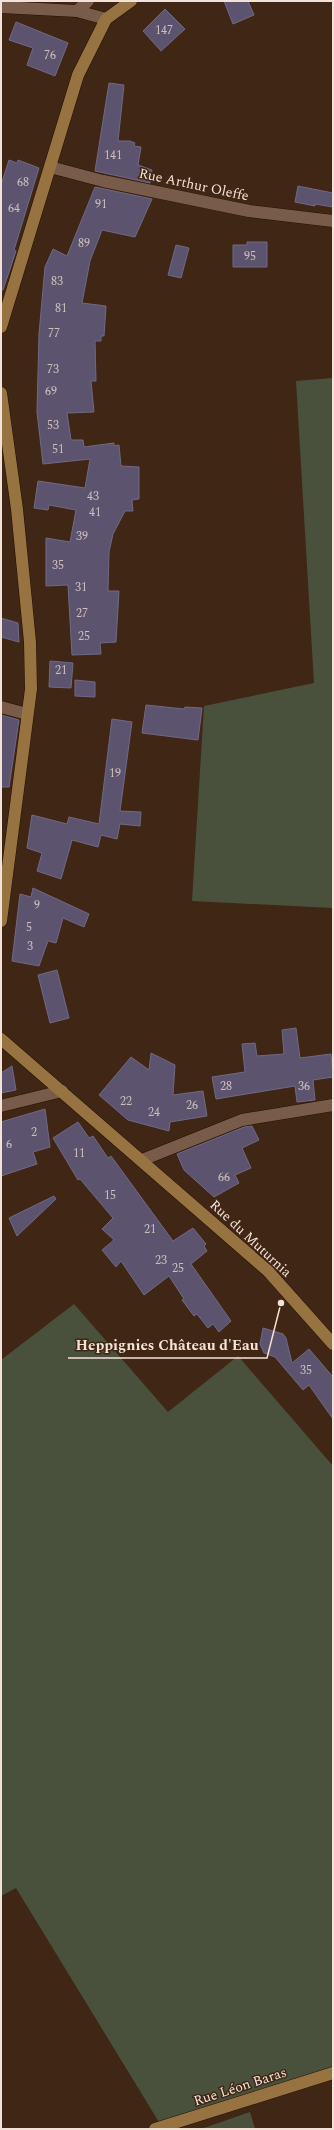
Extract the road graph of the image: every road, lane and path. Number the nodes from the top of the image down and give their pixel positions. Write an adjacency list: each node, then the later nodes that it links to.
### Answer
1 (88, 1): 4 (street)
2 (131, 1): 5 (street)
3 (1, 8): 4 (street)
4 (77, 10): 5 (street)
5 (106, 19): 6 (street)
6 (50, 167): 7 (street, Rue Arthur Oleffe); 8 (street)
7 (333, 221)
8 (1, 327)
9 (1, 393): 11 (street)
10 (1, 707): 11 (street)
11 (27, 714): 12 (street)
12 (1, 921)
13 (1, 1039): 14 (street, Rue du Muturnia)
14 (62, 1091): 16 (street); 17 (street, Rue du Muturnia)
15 (333, 1105): 17 (street)
16 (1, 1106)
17 (142, 1160): 18 (street, Rue du Muturnia)
18 (333, 1344)
19 (333, 2073): 20 (street, Rue Léon Baras)
20 (156, 2129)

